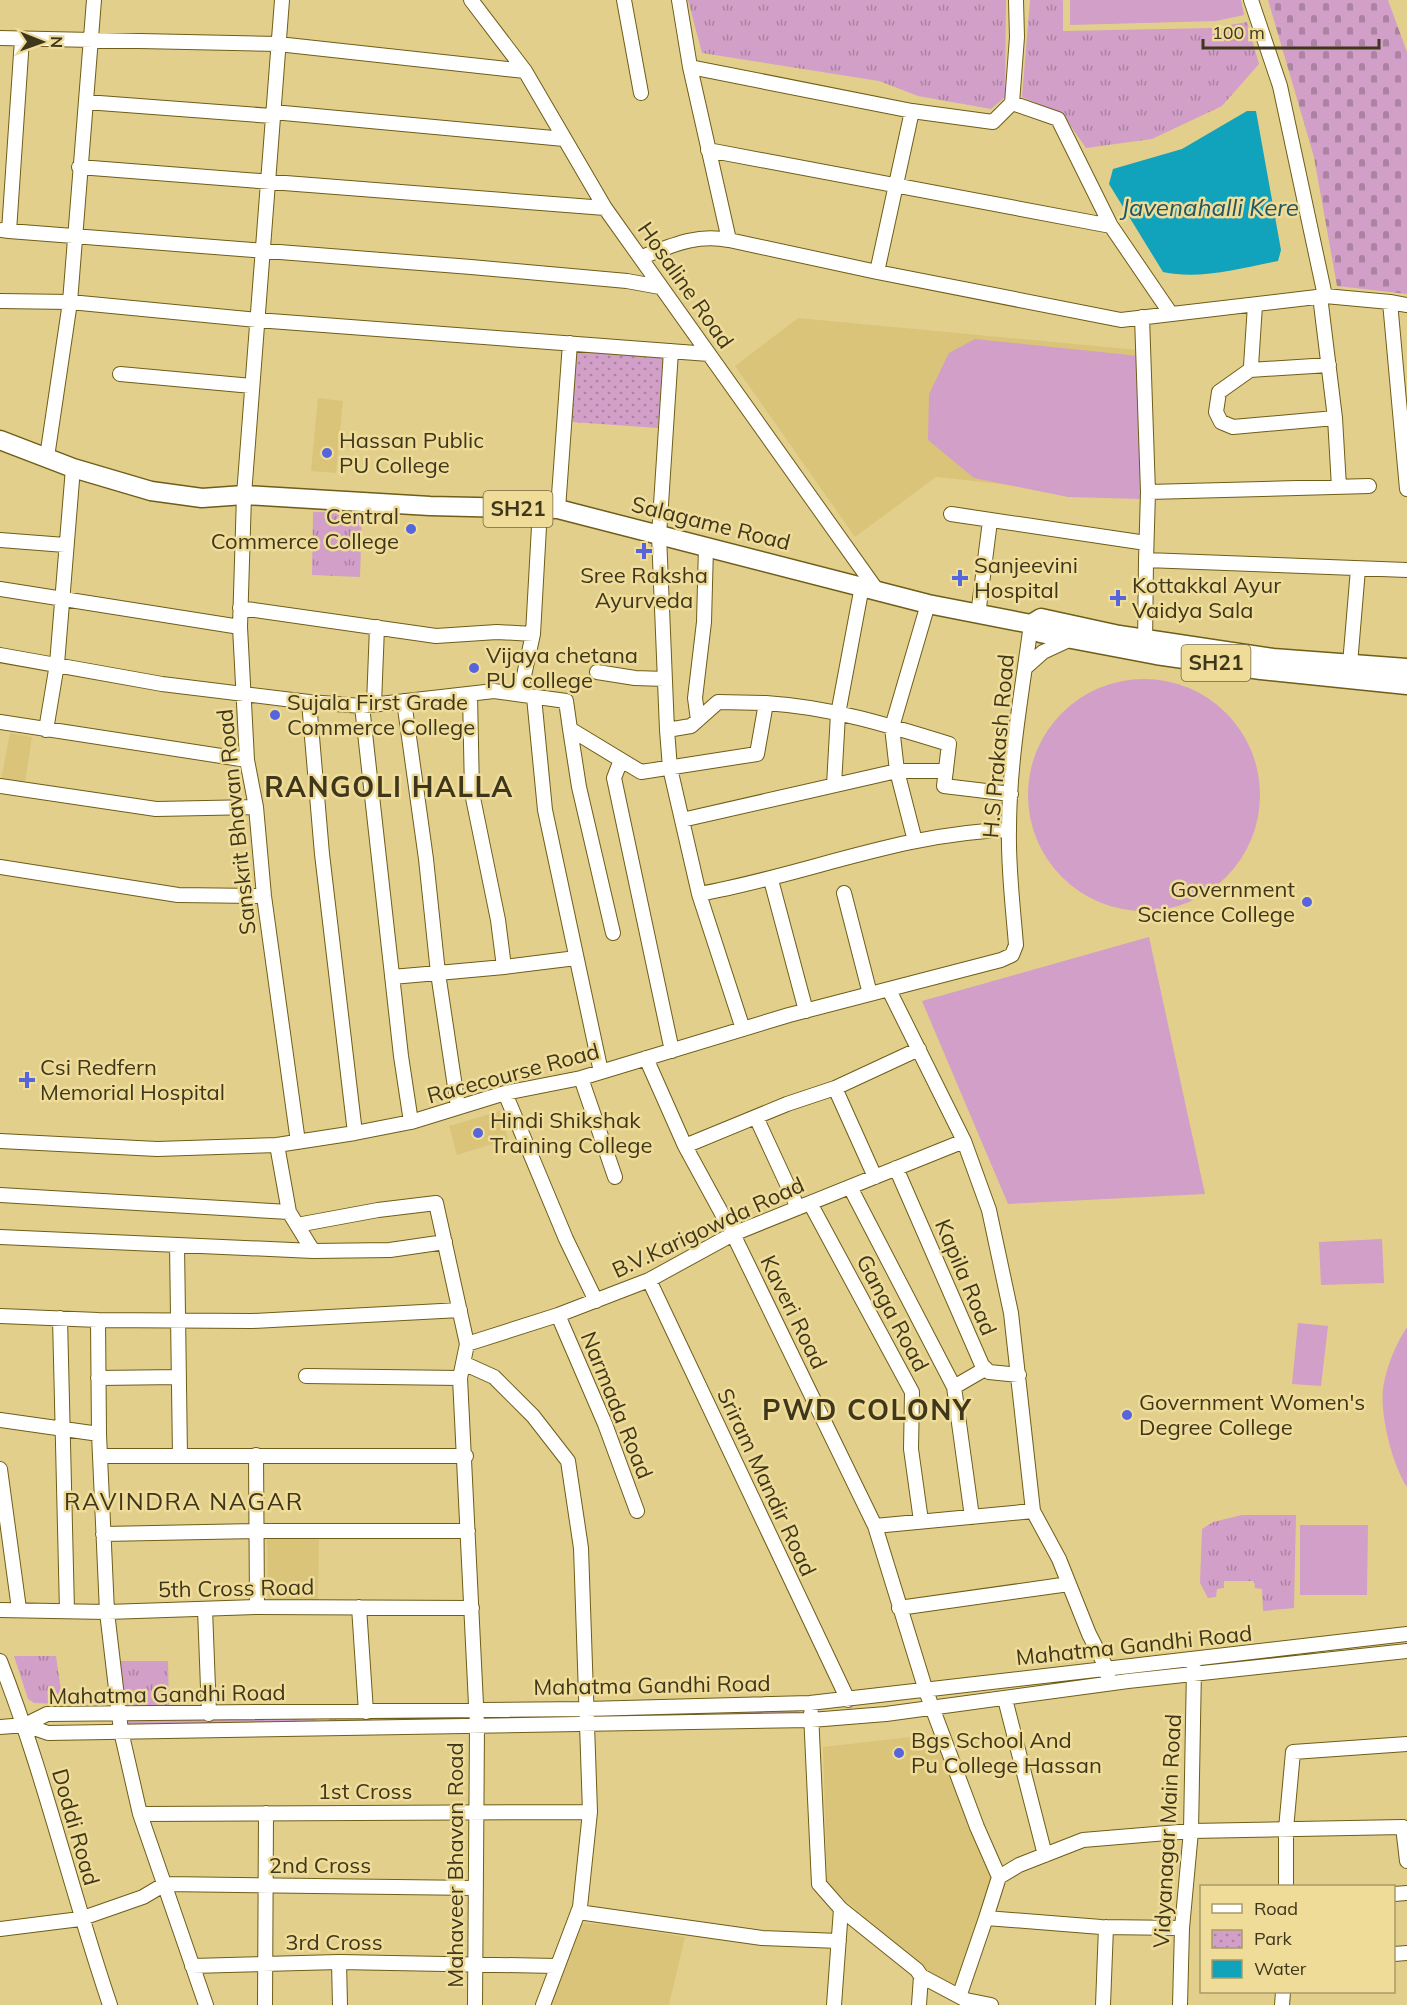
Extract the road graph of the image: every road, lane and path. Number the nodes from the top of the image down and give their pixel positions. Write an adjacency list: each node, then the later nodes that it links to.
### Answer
1 (94, 0): 10 (street)
2 (282, 0): 11 (street, Sanskrit Bhavan Road)
3 (471, 0): 13 (street, Hosaline Road)
4 (624, 0): 14 (street)
5 (679, 0): 12 (street)
6 (1016, 0): 16 (street)
7 (1251, 0): 33 (street)
8 (0, 38): 9 (street)
9 (22, 39): 10 (street); 26 (street)
10 (90, 41): 11 (street); 15 (street)
11 (278, 44): 13 (street); 18 (street, Sanskrit Bhavan Road)
12 (690, 67): 17 (street); 20 (street)
13 (525, 71): 19 (street, Hosaline Road)
14 (641, 93)
15 (86, 102): 18 (street); 21 (street)
16 (1012, 103): 17 (street); 25 (street)
17 (912, 111): 23 (street)
18 (273, 114): 19 (street); 22 (street, Sanskrit Bhavan Road)
19 (564, 139): 24 (street, Hosaline Road)
20 (708, 150): 23 (street); 28 (street)
21 (80, 168): 22 (street); 27 (street)
22 (268, 181): 24 (street); 29 (street, Sanskrit Bhavan Road)
23 (896, 186): 25 (street); 31 (street)
24 (605, 208): 30 (street, Hosaline Road)
25 (1111, 226): 39 (street)
26 (5, 230): 27 (street)
27 (75, 235): 29 (street); 35 (street)
28 (729, 240): 30 (street); 31 (street)
29 (263, 249): 32 (street); 41 (street, Sanskrit Bhavan Road)
30 (642, 257): 32 (street, Hosaline Road)
31 (877, 272): 40 (street)
32 (660, 287): 44 (street, Hosaline Road)
33 (1323, 296): 36 (street); 38 (street); 45 (street)
34 (0, 301): 35 (street)
35 (70, 302): 41 (street); 51 (street)
36 (1390, 302): 37 (street); 55 (street)
37 (1407, 305)
38 (1255, 306): 39 (street); 46 (street)
39 (1171, 314): 40 (street)
40 (1142, 317): 56 (street)
41 (257, 320): 42 (street); 48 (street, Sanskrit Bhavan Road)
42 (570, 343): 43 (street); 58 (street)
43 (671, 351): 44 (street); 61 (street)
44 (709, 354): 69 (street, Hosaline Road)
45 (1329, 365): 46 (street); 49 (street)
46 (1250, 370): 49 (street)
47 (120, 374): 48 (street)
48 (252, 386): 57 (street, Sanskrit Bhavan Road)
49 (1335, 418): 54 (street)
50 (0, 440): 51 (main road, Salagame Road / SH21)
51 (47, 458): 52 (main road, Salagame Road / SH21)
52 (73, 468): 57 (main road, Salagame Road / SH21); 64 (street)
53 (1369, 486): 54 (street)
54 (1339, 487): 56 (street)
55 (1407, 489)
56 (1148, 492): 63 (street)
57 (244, 495): 58 (main road, Salagame Road / SH21); 73 (street, Sanskrit Bhavan Road)
58 (549, 509): 61 (main road, Salagame Road / SH21); 78 (street)
59 (951, 514): 60 (street)
60 (990, 521): 63 (street); 74 (street)
61 (659, 535): 65 (main road, Salagame Road / SH21); 87 (street)
62 (0, 540): 64 (street)
63 (1146, 543): 66 (street)
64 (65, 545): 71 (street)
65 (705, 547): 69 (main road, Salagame Road / SH21); 97 (street)
66 (1146, 560): 67 (street); 80 (street)
67 (1358, 569): 68 (street); 82 (street)
68 (1407, 570)
69 (869, 588): 72 (main road, Salagame Road / SH21); 96 (street)
70 (0, 590): 71 (street)
71 (62, 598): 76 (street); 83 (street)
72 (928, 604): 74 (main road, Salagame Road / SH21); 99 (street)
73 (240, 608): 76 (street, Sanskrit Bhavan Road); 77 (street)
74 (978, 615): 75 (main road, Salagame Road / SH21)
75 (1031, 624): 79 (main road, Salagame Road / SH21); 80 (main road); 84 (street, H.S Prakash Road)
76 (240, 627): 89 (street, Sanskrit Bhavan Road)
77 (377, 627): 78 (street); 95 (street)
78 (533, 634): 91 (street)
79 (1071, 639): 80 (main road, Salagame Road / SH21); 84 (street)
80 (1145, 645): 82 (main road); 88 (main road, Salagame Road / SH21)
81 (0, 655): 83 (street)
82 (1350, 664): 85 (main road)
83 (56, 665): 89 (street); 101 (street)
84 (1025, 668): 110 (street, H.S Prakash Road)
85 (1407, 668)
86 (597, 672): 87 (street)
87 (665, 679): 102 (street)
88 (1407, 685)
89 (244, 693): 93 (street); 103 (street, Sanskrit Bhavan Road)
90 (470, 694): 91 (street); 92 (street); 123 (street)
91 (527, 696): 100 (street); 122 (street)
92 (404, 701): 95 (street); 124 (street)
93 (309, 702): 95 (street); 140 (street)
94 (766, 703): 96 (street); 97 (street); 105 (street)
95 (368, 705): 125 (street)
96 (838, 714): 99 (street); 108 (street)
97 (698, 720): 102 (street)
98 (0, 722): 101 (street)
99 (892, 727): 106 (street); 107 (street)
100 (570, 729): 104 (street); 120 (street)
101 (46, 730): 103 (street)
102 (667, 730): 105 (street)
103 (247, 760): 111 (street, Sanskrit Bhavan Road)
104 (621, 760): 105 (street); 131 (street)
105 (670, 768): 112 (street)
106 (897, 771): 107 (street); 108 (street); 114 (street)
107 (946, 771): 110 (street)
108 (834, 785): 112 (street)
109 (0, 786): 111 (street)
110 (1011, 794): 113 (street, H.S Prakash Road)
111 (256, 807): 119 (street, Sanskrit Bhavan Road)
112 (682, 820): 118 (street)
113 (1009, 830): 114 (street); 121 (street, H.S Prakash Road)
114 (915, 841): 116 (street)
115 (0, 867): 119 (street)
116 (771, 880): 118 (street); 128 (street)
117 (844, 893): 127 (street)
118 (699, 894): 129 (street)
119 (264, 896): 143 (street, Sanskrit Bhavan Road)
120 (613, 933)
121 (1016, 945): 126 (street, Racecourse Road)
122 (576, 958): 123 (street); 133 (street)
123 (504, 967): 124 (street)
124 (438, 973): 125 (street); 137 (street)
125 (392, 977): 139 (street)
126 (889, 990): 127 (street, Racecourse Road); 130 (street)
127 (870, 994): 128 (street, Racecourse Road)
128 (806, 1011): 129 (street, Racecourse Road)
129 (743, 1029): 131 (street, Racecourse Road)
130 (919, 1049): 135 (street); 141 (street)
131 (672, 1051): 132 (street, Racecourse Road)
132 (646, 1058): 133 (street, Racecourse Road); 145 (street, Kaveri Road)
133 (601, 1072): 134 (street, Racecourse Road)
134 (580, 1078): 136 (street, Racecourse Road); 148 (street)
135 (835, 1088): 138 (street); 147 (street)
136 (505, 1093): 137 (street, Racecourse Road); 160 (street)
137 (458, 1107): 139 (street, Racecourse Road)
138 (756, 1116): 145 (street); 151 (street, Ganga Road)
139 (411, 1122): 140 (street, Racecourse Road)
140 (355, 1133): 143 (street, Racecourse Road)
141 (964, 1141): 146 (street, B.V.Karigowda Road); 170 (street)
142 (0, 1142): 144 (street, Racecourse Road)
143 (298, 1142): 144 (street, Racecourse Road)
144 (277, 1145): 152 (street)
145 (685, 1146): 154 (street, Kaveri Road)
146 (896, 1168): 147 (street, B.V.Karigowda Road); 169 (street, Kapila Road)
147 (875, 1177): 149 (street, B.V.Karigowda Road)
148 (615, 1178)
149 (850, 1187): 151 (street, B.V.Karigowda Road); 175 (street)
150 (0, 1195): 152 (street)
151 (804, 1206): 154 (street, B.V.Karigowda Road); 187 (street, Ganga Road)
152 (289, 1212): 153 (street)
153 (297, 1225): 156 (street); 158 (street)
154 (733, 1234): 159 (street, B.V.Karigowda Road); 188 (street, Kaveri Road)
155 (0, 1237): 157 (street)
156 (445, 1242): 158 (street); 161 (street)
157 (177, 1245): 158 (street); 166 (street)
158 (313, 1251)
159 (649, 1280): 160 (street, B.V.Karigowda Road); 211 (street, Sriram Mandir Road)
160 (596, 1300): 162 (street, B.V.Karigowda Road)
161 (460, 1310): 166 (street); 167 (street)
162 (558, 1315): 167 (street, B.V.Karigowda Road); 184 (street, Narmada Road)
163 (0, 1316): 164 (street)
164 (60, 1318): 165 (street); 177 (street)
165 (98, 1320): 166 (street); 172 (street)
166 (179, 1321): 173 (street)
167 (467, 1344): 168 (street, Mahaveer Bhavan Road)
168 (464, 1363): 174 (street, Mahaveer Bhavan Road); 215 (street)
169 (985, 1369): 170 (street, Kapila Road); 175 (street)
170 (1019, 1375): 185 (street)
171 (306, 1376): 174 (street)
172 (98, 1377): 173 (street); 178 (street)
173 (179, 1377): 181 (street)
174 (460, 1378): 182 (street, Mahaveer Bhavan Road)
175 (954, 1387): 186 (street)
176 (0, 1420): 177 (street)
177 (64, 1431): 178 (street); 200 (street)
178 (99, 1434): 180 (street)
179 (256, 1455): 181 (street); 182 (street); 189 (street)
180 (100, 1456): 181 (street); 191 (street)
181 (180, 1456)
182 (466, 1456): 190 (street, Mahaveer Bhavan Road)
183 (0, 1470): 197 (street)
184 (637, 1511)
185 (1033, 1511): 186 (street); 192 (street)
186 (972, 1516): 187 (street)
187 (921, 1521): 188 (street)
188 (875, 1526): 196 (street, Kaveri Road)
189 (256, 1531): 190 (street); 191 (street); 194 (street)
190 (468, 1531): 195 (street, Mahaveer Bhavan Road)
191 (103, 1534): 201 (street)
192 (1069, 1584): 196 (street); 206 (street)
193 (359, 1606): 194 (street, 5th Cross Road); 195 (street, 5th Cross Road); 217 (street)
194 (257, 1607): 198 (street, 5th Cross Road)
195 (472, 1608): 214 (street, Mahaveer Bhavan Road)
196 (899, 1608): 209 (street, Kaveri Road)
197 (19, 1609): 199 (street, 5th Cross Road); 200 (street, 5th Cross Road)
198 (205, 1609): 201 (street, 5th Cross Road); 219 (street)
199 (0, 1610)
200 (67, 1611): 201 (street, 5th Cross Road)
201 (107, 1612): 218 (street)
202 (1407, 1634): 204 (street, Mahatma Gandhi Road)
203 (1407, 1650): 207 (street, Mahatma Gandhi Road)
204 (1192, 1660): 206 (street, Mahatma Gandhi Road); 207 (street, Vidyanagar Main Road)
205 (0, 1661): 222 (street, Doddi Road)
206 (1107, 1669): 208 (street); 209 (street, Mahatma Gandhi Road)
207 (1196, 1674): 208 (street, Mahatma Gandhi Road); 234 (street, Vidyanagar Main Road)
208 (1109, 1686): 210 (street, Mahatma Gandhi Road)
209 (926, 1691): 211 (street, Mahatma Gandhi Road); 213 (street, Kaveri Road)
210 (1005, 1699): 213 (street, Mahatma Gandhi Road); 235 (street)
211 (848, 1700): 212 (street, Mahatma Gandhi Road)
212 (810, 1703): 215 (street, Mahatma Gandhi Road); 220 (street)
213 (932, 1707): 220 (street, Mahatma Gandhi Road); 237 (street, Kaveri Road)
214 (477, 1709): 215 (street, Mahatma Gandhi Road); 217 (street, Mahatma Gandhi Road); 223 (street, Mahaveer Bhavan Road)
215 (586, 1709): 221 (street)
216 (322, 1712): 217 (street, Mahatma Gandhi Road); 219 (street, Mahatma Gandhi Road); 225 (street)
217 (366, 1712)
218 (118, 1713): 219 (street, Mahatma Gandhi Road); 222 (street, Mahatma Gandhi Road); 226 (street)
219 (209, 1714)
220 (812, 1720): 221 (street, Mahatma Gandhi Road); 242 (street)
221 (586, 1724): 223 (street, Mahatma Gandhi Road); 230 (street)
222 (25, 1725): 224 (street); 226 (street, Mahatma Gandhi Road); 245 (street, Doddi Road)
223 (477, 1725): 225 (street, Mahatma Gandhi Road); 228 (street, Mahaveer Bhavan Road)
224 (0, 1726)
225 (321, 1728): 226 (street, Mahatma Gandhi Road)
226 (120, 1731): 231 (street)
227 (1407, 1744): 233 (street)
228 (476, 1811): 229 (street, 1st Cross); 230 (street, 1st Cross); 241 (street, Mahaveer Bhavan Road)
229 (266, 1812): 231 (street, 1st Cross); 240 (street)
230 (590, 1812): 243 (street)
231 (140, 1814): 238 (street)
232 (1405, 1827): 233 (street); 236 (street)
233 (1287, 1829): 234 (street); 239 (street)
234 (1191, 1831): 235 (street); 247 (street, Vidyanagar Main Road)
235 (1045, 1855): 237 (street)
236 (1407, 1861)
237 (999, 1877): 244 (street)
238 (165, 1884): 240 (street, 2nd Cross); 245 (street); 254 (street)
239 (1286, 1885)
240 (265, 1886): 241 (street, 2nd Cross); 251 (street)
241 (476, 1888): 252 (street, Mahaveer Bhavan Road)
242 (841, 1909): 249 (street); 255 (street)
243 (578, 1912): 249 (street); 253 (street)
244 (986, 1918): 246 (street); 256 (street)
245 (80, 1919): 248 (street); 258 (street, Doddi Road)
246 (1106, 1927): 247 (street); 266 (street)
247 (1182, 1928): 267 (street, Vidyanagar Main Road)
248 (0, 1929)
249 (839, 1941): 257 (street)
250 (339, 1962): 251 (street, 3rd Cross); 252 (street, 3rd Cross); 261 (street)
251 (263, 1964): 254 (street, 3rd Cross); 260 (street)
252 (476, 1965): 253 (street, 3rd Cross); 262 (street, Mahaveer Bhavan Road)
253 (556, 1965): 263 (street)
254 (192, 1966): 259 (street)
255 (921, 1976): 256 (street); 264 (street)
256 (960, 1994): 265 (street)
257 (831, 2004)
258 (110, 2005)
259 (206, 2005)
260 (265, 2005)
261 (340, 2005)
262 (476, 2005)
263 (543, 2005)
264 (919, 2005)
265 (992, 2005)
266 (1103, 2005)
267 (1180, 2005)

